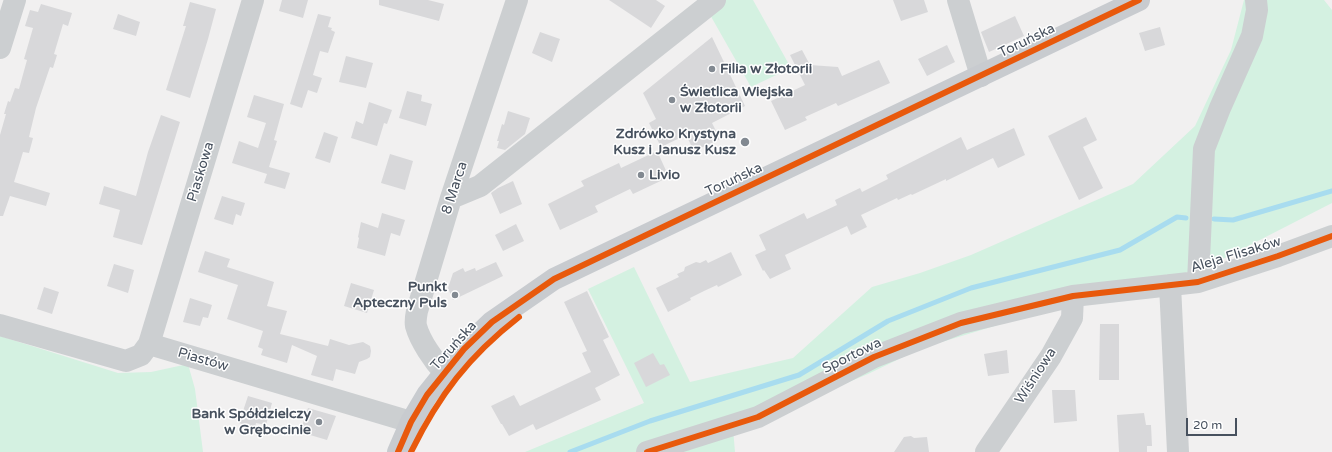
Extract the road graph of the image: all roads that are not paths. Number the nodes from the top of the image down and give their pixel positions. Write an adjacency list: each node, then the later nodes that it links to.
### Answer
1 (15, 0): 8 (street)
2 (253, 0): 16 (street, Piaskowa)
3 (516, 0): 10 (street, 8 Marca)
4 (715, 0): 10 (street)
5 (958, 0): 9 (street)
6 (1139, 0): 9 (main road, Toruńska)
7 (1256, 0): 12 (street)
8 (0, 48)
9 (981, 76): 17 (main road, Toruńska)
10 (451, 198): 17 (street, 8 Marca)
11 (1332, 236): 12 (street, Aleja Flisaków)
12 (1198, 282): 13 (street, Aleja Flisaków)
13 (1170, 285): 14 (street, Aleja Flisaków); 22 (street)
14 (1073, 296): 20 (street, Sportowa); 21 (street, Wiśniowa)
15 (0, 324): 16 (street)
16 (149, 344): 18 (street, Piastów)
17 (444, 372): 18 (main road, Toruńska)
18 (411, 422): 19 (main road, Toruńska)
19 (398, 452)
20 (647, 452)
21 (986, 452)
22 (1178, 452)

